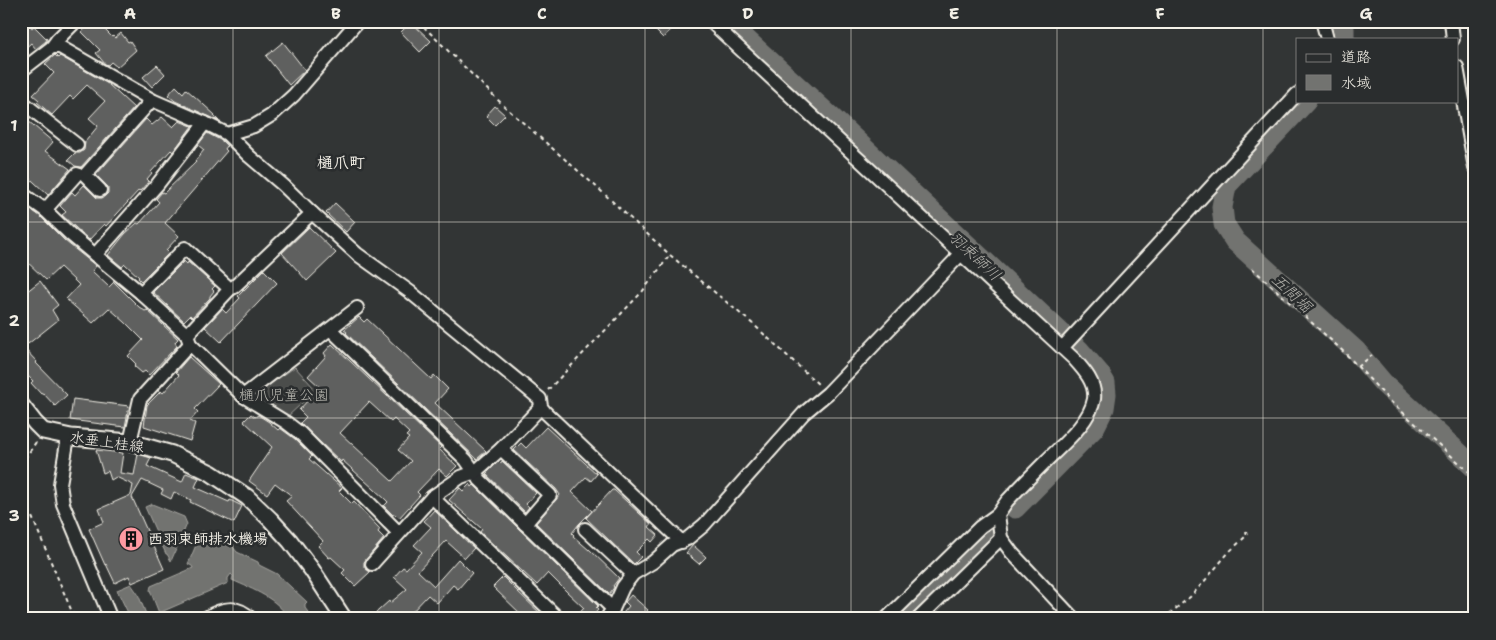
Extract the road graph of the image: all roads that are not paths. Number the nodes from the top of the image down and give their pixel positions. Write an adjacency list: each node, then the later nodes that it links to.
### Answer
1 (76, 21): 8 (street)
2 (358, 21): 15 (street)
3 (710, 21): 23 (street)
4 (1321, 21): 6 (street)
5 (1451, 21): 7 (street)
6 (1327, 38)
7 (1453, 38)
8 (52, 47): 9 (street); 12 (street)
9 (21, 71)
10 (1458, 73): 17 (street)
11 (1296, 95): 30 (street)
12 (152, 100): 14 (street); 19 (street)
13 (21, 101): 16 (street)
14 (205, 123): 15 (street); 24 (street)
15 (227, 134): 22 (street)
16 (77, 145)
17 (1475, 168)
18 (77, 174): 21 (street)
19 (100, 190)
20 (21, 193): 21 (street)
21 (45, 210): 24 (street)
22 (312, 213): 25 (street); 32 (street)
23 (961, 254): 30 (street); 44 (street)
24 (95, 255): 26 (street)
25 (230, 289): 26 (street); 29 (street)
26 (142, 293): 29 (street)
27 (357, 308): 28 (street)
28 (331, 330): 31 (street); 37 (street)
29 (189, 340): 31 (street); 35 (street)
30 (1062, 348): 39 (street)
31 (243, 396): 42 (street)
32 (541, 403): 36 (street); 44 (street)
33 (21, 405): 34 (main road, 水垂上桂線)
34 (68, 437): 35 (main road, 水垂上桂線); 49 (street)
35 (130, 442): 51 (main road, 水垂上桂線)
36 (501, 448): 37 (street); 40 (street)
37 (475, 472): 38 (street); 40 (street)
38 (432, 497): 42 (street); 52 (street)
39 (998, 514): 43 (street); 53 (street)
40 (524, 524): 47 (street)
41 (584, 529): 46 (street)
42 (400, 533): 45 (street)
43 (1001, 538): 54 (street); 55 (street)
44 (682, 542): 46 (street)
45 (372, 564)
46 (632, 574): 47 (street)
47 (610, 614)
48 (252, 618): 50 (street)
49 (111, 619)
50 (204, 619)
51 (344, 619)
52 (559, 619)
53 (886, 619)
54 (918, 619)
55 (1074, 619)

